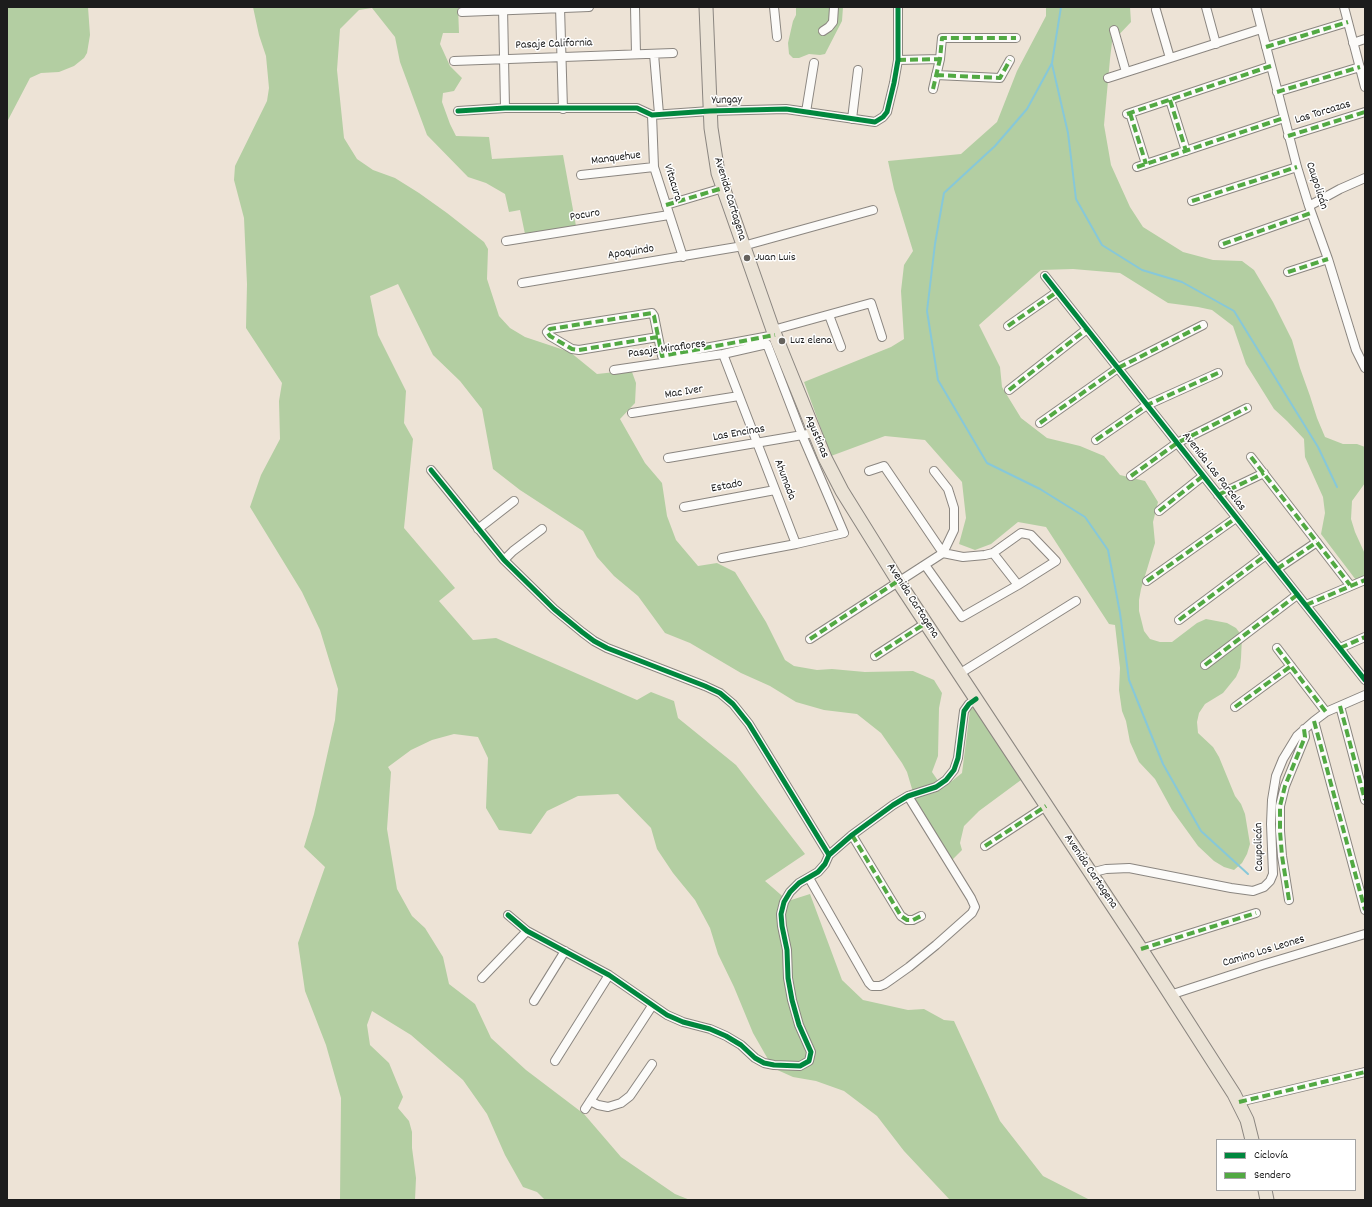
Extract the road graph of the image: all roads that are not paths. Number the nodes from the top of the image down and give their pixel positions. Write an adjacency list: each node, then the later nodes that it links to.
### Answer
1 (589, 7): 10 (street)
2 (635, 7): 25 (street)
3 (706, 7): 48 (main road, Avenida Cartagena)
4 (774, 7): 18 (street)
5 (834, 7): 17 (street)
6 (898, 7): 31 (street, Yungay)
7 (1206, 7): 22 (street)
8 (1256, 7): 15 (street, Caupolicán)
9 (1344, 7): 14 (street)
10 (560, 8): 11 (street); 27 (street)
11 (503, 9): 13 (street); 29 (street)
12 (1156, 10): 28 (street)
13 (462, 12)
14 (1348, 22): 21 (street); 23 (street)
15 (1261, 29): 22 (street); 23 (street, Caupolicán)
16 (1114, 30): 38 (street)
17 (823, 31)
18 (777, 37)
19 (1016, 38): 30 (street)
20 (1365, 39): 21 (street)
21 (1353, 42): 36 (street)
22 (1216, 44): 28 (street)
23 (1266, 47): 35 (street, Caupolicán)
24 (673, 53): 26 (street, Pasaje California)
25 (636, 54): 26 (street, Pasaje California); 27 (street, Pasaje California)
26 (654, 54): 51 (street)
27 (562, 57): 29 (street, Pasaje California); 46 (street)
28 (1170, 58): 38 (street)
29 (505, 59): 33 (street, Pasaje California); 45 (street)
30 (940, 59): 31 (street); 39 (street)
31 (898, 60): 53 (street, Yungay)
32 (1010, 60): 39 (street)
33 (454, 61)
34 (814, 63): 49 (street)
35 (1271, 66): 43 (street, Caupolicán); 44 (street)
36 (1360, 67): 41 (street); 43 (street)
37 (858, 70): 53 (street)
38 (1126, 72): 40 (street)
39 (936, 75): 42 (street)
40 (1108, 78)
41 (1365, 87)
42 (933, 89)
43 (1277, 92): 52 (street, Caupolicán)
44 (1170, 100): 55 (street); 56 (street)
45 (505, 108): 46 (street, Yungay); 47 (street, Yungay)
46 (563, 109): 51 (street, Yungay)
47 (458, 111)
48 (710, 111): 49 (street, Yungay); 51 (street, Yungay); 62 (main road, Avenida Cartagena)
49 (806, 112): 53 (street, Yungay)
50 (1365, 112): 54 (street, Las Torcazas)
51 (655, 114): 57 (street, Vitacura)
52 (1284, 118): 54 (street, Caupolicán); 55 (street)
53 (852, 119)
54 (1288, 136): 59 (street, Caupolicán)
55 (1186, 151): 56 (street)
56 (1146, 164): 58 (street)
57 (654, 167): 60 (street, Manquehue); 64 (street, Vitacura)
58 (1137, 167)
59 (1297, 167): 63 (street); 66 (street, Caupolicán)
60 (581, 175)
61 (1365, 178): 66 (street)
62 (723, 188): 64 (street); 70 (main road, Avenida Cartagena)
63 (1192, 201)
64 (666, 205): 67 (street, Vitacura)
65 (874, 210): 70 (street, Apoquindo)
66 (1310, 210): 69 (street); 72 (street, Caupolicán)
67 (669, 215): 68 (street, Pocuro); 71 (street, Vitacura)
68 (506, 241)
69 (1223, 244)
70 (743, 246): 71 (street, Apoquindo); 81 (main road, Avenida Cartagena)
71 (683, 257): 75 (street, Apoquindo)
72 (1328, 259): 73 (street); 87 (street, Caupolicán)
73 (1288, 272)
74 (1045, 276): 76 (street, Avenida Las Parcelas)
75 (522, 283)
76 (1057, 292): 79 (street); 80 (street, Avenida Las Parcelas)
77 (829, 314): 81 (street); 83 (street); 84 (street)
78 (1203, 325): 86 (street)
79 (1008, 326)
80 (1087, 329): 86 (street, Avenida Las Parcelas); 90 (street)
81 (774, 332): 82 (street); 96 (main road, Avenida Cartagena)
82 (658, 337): 82 (street)
83 (882, 337)
84 (841, 347)
85 (723, 354): 88 (street, Pasaje Miraflores); 91 (street, Ahumada); 96 (street, Agustinas)
86 (1118, 368): 92 (street, Avenida Las Parcelas); 95 (street)
87 (1365, 368)
88 (614, 370)
89 (1218, 373): 92 (street)
90 (1009, 390)
91 (739, 396): 94 (street, Mac Iver); 98 (street, Ahumada)
92 (1147, 405): 97 (street); 99 (street, Avenida Las Parcelas)
93 (1247, 408): 99 (street)
94 (632, 413)
95 (1040, 423)
96 (808, 434): 98 (street, Las Encinas); 117 (street, Agustinas); 126 (main road, Avenida Cartagena)
97 (1096, 440)
98 (757, 443): 101 (street, Las Encinas); 108 (street, Ahumada)
99 (1177, 443): 106 (street); 107 (street, Avenida Las Parcelas)
100 (1251, 457): 105 (street)
101 (668, 458)
102 (431, 470): 114 (street)
103 (869, 471): 118 (street)
104 (934, 471): 118 (street)
105 (1264, 473): 109 (street); 116 (street)
106 (1131, 476)
107 (1203, 476): 109 (street, Avenida Las Parcelas); 112 (street)
108 (775, 490): 111 (street, Estado); 117 (street, Ahumada)
109 (1218, 495): 113 (street, Avenida Las Parcelas)
110 (514, 500): 114 (street)
111 (684, 507)
112 (1159, 511)
113 (1236, 518): 120 (street, Avenida Las Parcelas); 127 (street)
114 (478, 528): 122 (street)
115 (542, 529): 122 (street)
116 (1317, 542): 124 (street); 129 (street)
117 (796, 544): 121 (street)
118 (943, 553): 119 (street); 123 (street)
119 (993, 553): 128 (street); 128 (street)
120 (1266, 555): 124 (street, Avenida Las Parcelas); 133 (street)
121 (722, 558)
122 (504, 560): 156 (street)
123 (925, 565): 126 (street); 128 (street)
124 (1277, 569): 130 (street, Avenida Las Parcelas)
125 (1365, 580): 129 (street)
126 (898, 581): 134 (main road, Avenida Cartagena); 136 (street)
127 (1147, 581)
128 (1018, 585)
129 (1350, 585): 132 (street)
130 (1298, 595): 132 (street, Avenida Las Parcelas); 140 (street)
131 (1076, 601): 142 (street)
132 (1306, 605): 138 (street, Avenida Las Parcelas)
133 (1179, 620)
134 (926, 623): 139 (street); 142 (main road, Avenida Cartagena)
135 (1365, 637): 138 (street)
136 (810, 639)
137 (1277, 648): 141 (street)
138 (1340, 648): 143 (street, Avenida Las Parcelas)
139 (875, 656)
140 (1204, 665)
141 (1291, 666): 147 (street); 148 (street)
142 (959, 674): 145 (main road, Avenida Cartagena)
143 (1365, 680)
144 (1365, 694): 146 (street, Caupolicán)
145 (976, 699): 151 (street); 153 (main road, Avenida Cartagena)
146 (1340, 706): 148 (street, Caupolicán); 152 (street)
147 (1235, 707)
148 (1326, 712): 149 (street, Caupolicán)
149 (1314, 721): 150 (street, Caupolicán); 160 (street)
150 (1304, 729): 157 (street, Caupolicán); 159 (street)
151 (908, 796): 154 (street); 158 (street)
152 (1365, 800)
153 (1046, 806): 155 (street); 157 (main road, Avenida Cartagena)
154 (852, 834): 156 (street); 163 (street)
155 (985, 846)
156 (829, 854): 158 (street)
157 (1090, 873): 166 (main road, Avenida Cartagena)
158 (809, 878): 172 (street)
159 (1289, 900)
160 (1365, 910)
161 (1256, 913): 166 (street)
162 (508, 916): 164 (street)
163 (921, 916)
164 (526, 931): 167 (street); 169 (street)
165 (1365, 934): 170 (street, Camino Los Leones)
166 (1141, 949): 170 (main road, Avenida Cartagena)
167 (565, 951): 168 (street); 171 (street)
168 (608, 975): 172 (street); 173 (street)
169 (482, 978)
170 (1170, 995): 177 (main road, Avenida Cartagena)
171 (534, 1001)
172 (652, 1006): 176 (street)
173 (555, 1061)
174 (652, 1064): 176 (street)
175 (1365, 1072): 177 (street)
176 (590, 1101): 178 (street)
177 (1239, 1102): 179 (main road, Avenida Cartagena)
178 (585, 1109)
179 (1252, 1139)

